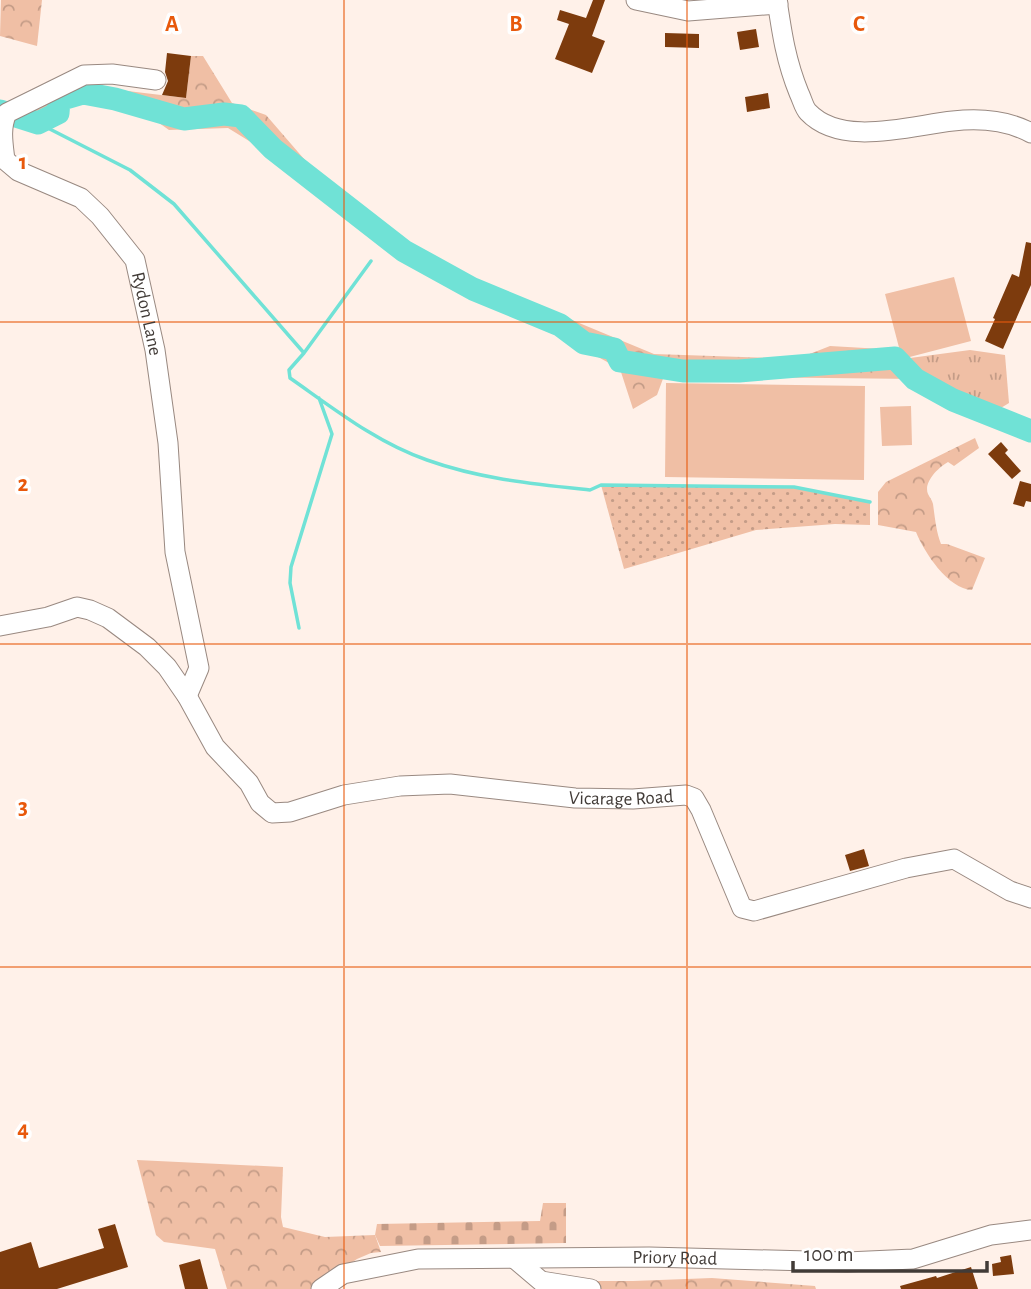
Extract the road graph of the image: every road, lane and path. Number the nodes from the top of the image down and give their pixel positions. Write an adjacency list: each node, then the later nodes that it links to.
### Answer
1 (636, 0): 2 (street)
2 (777, 2): 4 (street)
3 (156, 80): 6 (street, Rydon Lane)
4 (1031, 132)
5 (0, 626): 6 (street)
6 (187, 696): 7 (street, Vicarage Road)
7 (1031, 898)
8 (1031, 1230): 9 (street, Priory Road)
9 (515, 1259): 10 (street, Priory Road); 11 (street)
10 (321, 1289)
11 (591, 1289)

